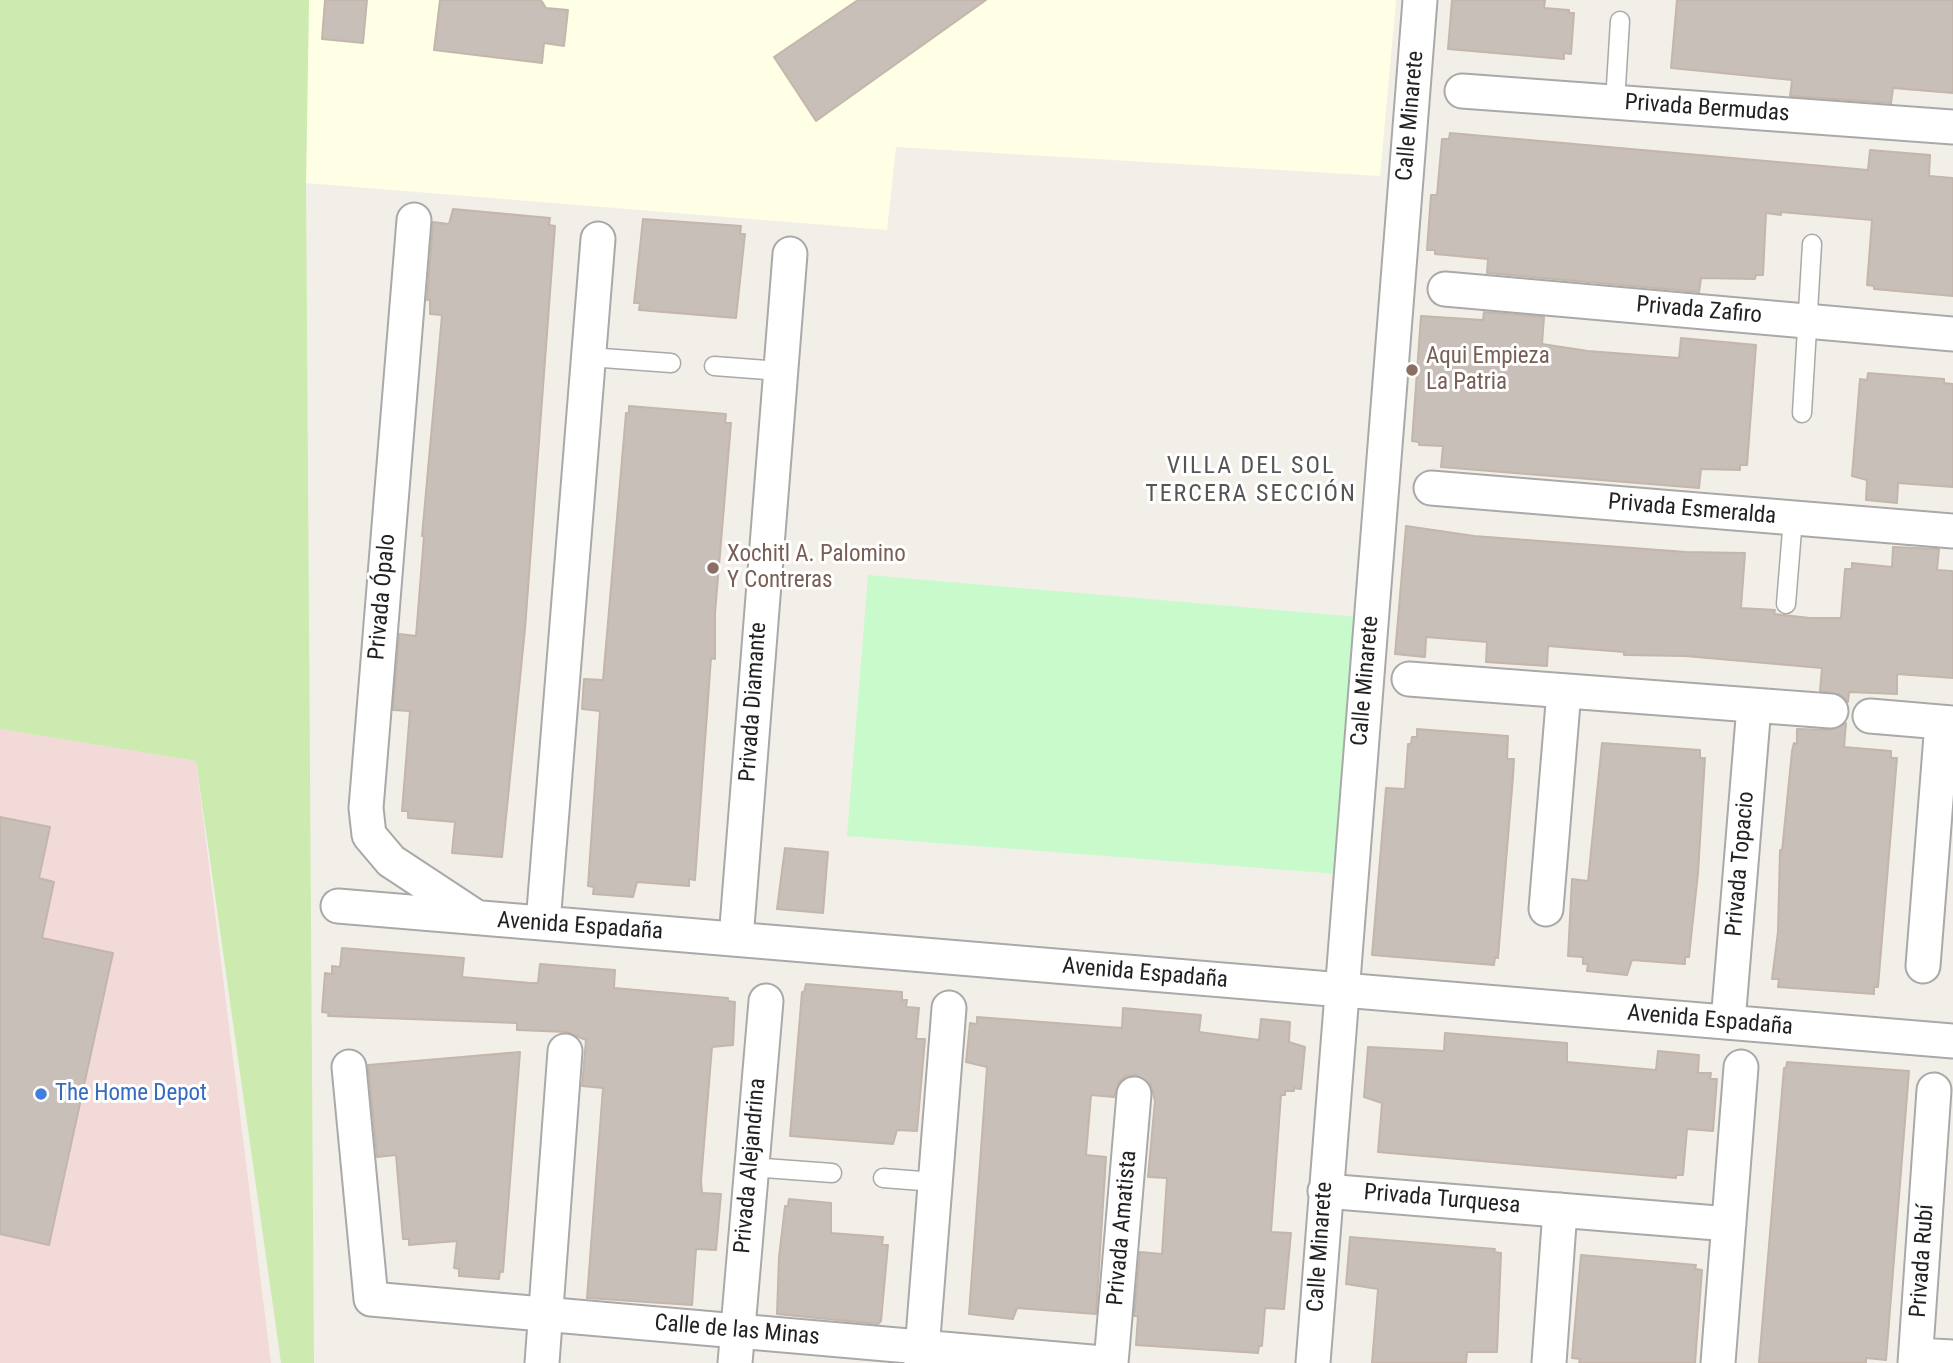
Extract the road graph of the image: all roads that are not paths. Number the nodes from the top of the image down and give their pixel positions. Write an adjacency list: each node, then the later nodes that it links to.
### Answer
1 (1420, 0): 34 (street, Calle Minarete)
2 (1620, 21): 4 (lane)
3 (1462, 91): 4 (street, Privada Bermudas)
4 (1615, 102): 5 (street, Privada Bermudas)
5 (1953, 127)
6 (414, 220): 30 (street, Privada Ópalo)
7 (598, 239): 13 (street)
8 (1812, 244): 11 (lane)
9 (790, 254): 16 (street, Privada Diamante)
10 (1445, 289): 11 (street, Privada Zafiro)
11 (1810, 321): 12 (street, Privada Zafiro); 17 (lane)
12 (1953, 334)
13 (589, 357): 14 (lane); 31 (street)
14 (671, 363)
15 (714, 366): 16 (lane)
16 (780, 371): 32 (street, Privada Diamante)
17 (1802, 414)
18 (1431, 488): 19 (street, Privada Esmeralda)
19 (1793, 518): 20 (street, Privada Esmeralda); 21 (lane)
20 (1953, 531)
21 (1786, 604)
22 (1409, 679): 23 (street)
23 (1564, 691): 24 (street); 29 (street)
24 (1754, 706): 25 (street); 37 (street, Privada Topacio)
25 (1831, 711)
26 (1870, 716): 27 (street)
27 (1947, 723): 33 (street)
28 (338, 906): 30 (street, Avenida Espadaña)
29 (1546, 909)
30 (479, 919): 31 (street, Avenida Espadaña)
31 (543, 923): 32 (street, Avenida Espadaña)
32 (736, 939): 34 (street, Avenida Espadaña)
33 (1923, 966)
34 (1341, 990): 37 (street, Avenida Espadaña); 49 (street, Calle Minarete)
35 (766, 1001): 44 (street, Privada Alejandrina)
36 (949, 1008): 48 (street)
37 (1728, 1022): 38 (street, Avenida Espadaña)
38 (1953, 1041)
39 (565, 1051): 52 (street)
40 (349, 1067): 52 (street, Calle de las Minas)
41 (1741, 1068): 51 (street)
42 (1934, 1090): 45 (street, Privada Rubí)
43 (1134, 1094): 59 (street, Privada Amatista)
44 (751, 1167): 46 (lane); 53 (street, Privada Alejandrina)
45 (1941, 1168): 56 (street, Privada Rubí)
46 (832, 1173)
47 (883, 1178): 48 (lane)
48 (935, 1182): 54 (street)
49 (1325, 1191): 50 (street, Privada Turquesa); 60 (street, Calle Minarete)
50 (1560, 1210): 51 (street, Privada Turquesa); 61 (street)
51 (1729, 1224): 62 (street)
52 (545, 1315): 53 (street, Calle de las Minas); 57 (street)
53 (737, 1347): 54 (street, Calle de las Minas)
54 (921, 1355): 58 (street, Calle de las Minas)
55 (1953, 1357): 56 (street, Privada Rubí)
56 (1915, 1359)
57 (542, 1363)
58 (1103, 1363)
59 (1111, 1363)
60 (1313, 1363)
61 (1549, 1363)
62 (1718, 1363)

